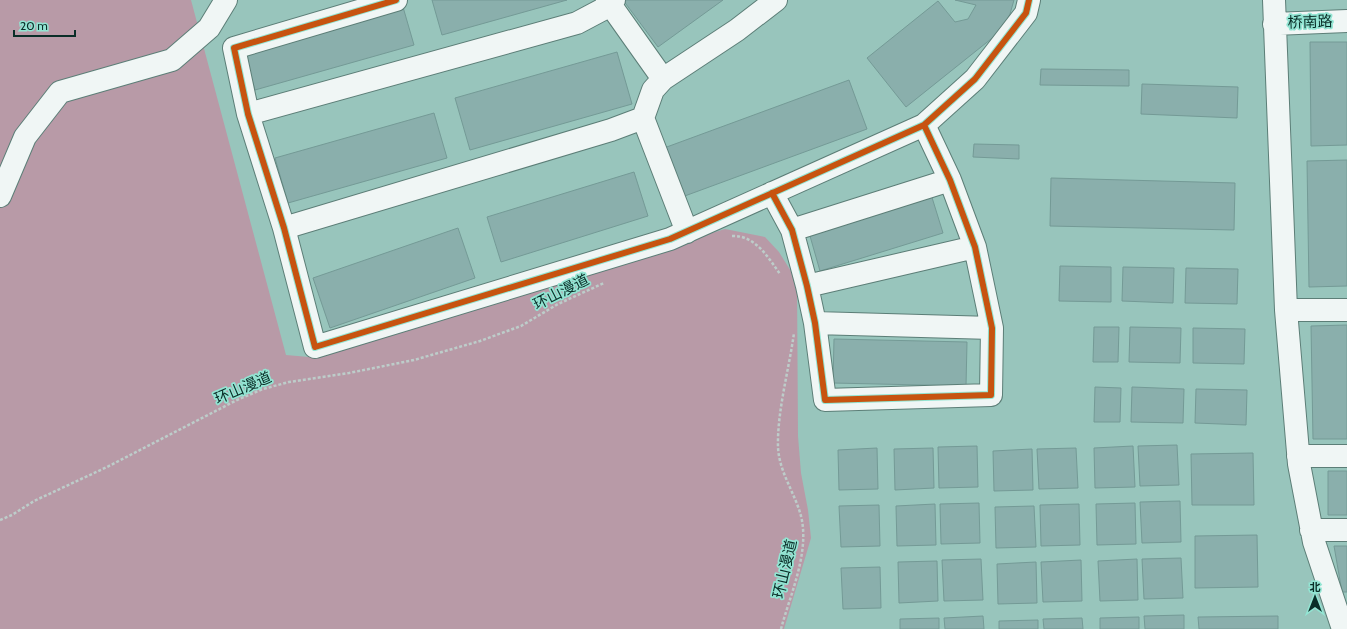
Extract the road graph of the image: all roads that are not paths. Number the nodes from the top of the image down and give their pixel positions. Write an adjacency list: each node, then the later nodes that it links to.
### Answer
1 (226, 0): 15 (street)
2 (396, 0): 10 (street)
3 (776, 0): 9 (street)
4 (1029, 0): 12 (street)
5 (1274, 0): 8 (street)
6 (610, 2): 9 (street); 10 (street)
7 (1347, 21): 8 (street, 桥南路)
8 (1274, 24): 21 (street)
9 (663, 79): 11 (street)
10 (248, 114): 16 (street)
11 (643, 118): 16 (street); 18 (street)
12 (924, 125): 13 (street); 14 (street)
13 (950, 180): 17 (street); 19 (street)
14 (772, 193): 17 (street); 18 (street)
15 (0, 196)
16 (284, 228): 18 (street)
17 (792, 230): 20 (street)
18 (687, 232)
19 (975, 248): 20 (street); 24 (street)
20 (807, 286): 23 (street)
21 (1286, 310): 22 (street); 25 (street)
22 (1347, 310)
23 (815, 323): 24 (street); 24 (street)
24 (992, 328)
25 (1298, 456): 26 (street); 27 (street)
26 (1347, 456)
27 (1311, 530): 28 (street); 29 (street)
28 (1347, 530)
29 (1343, 618)

